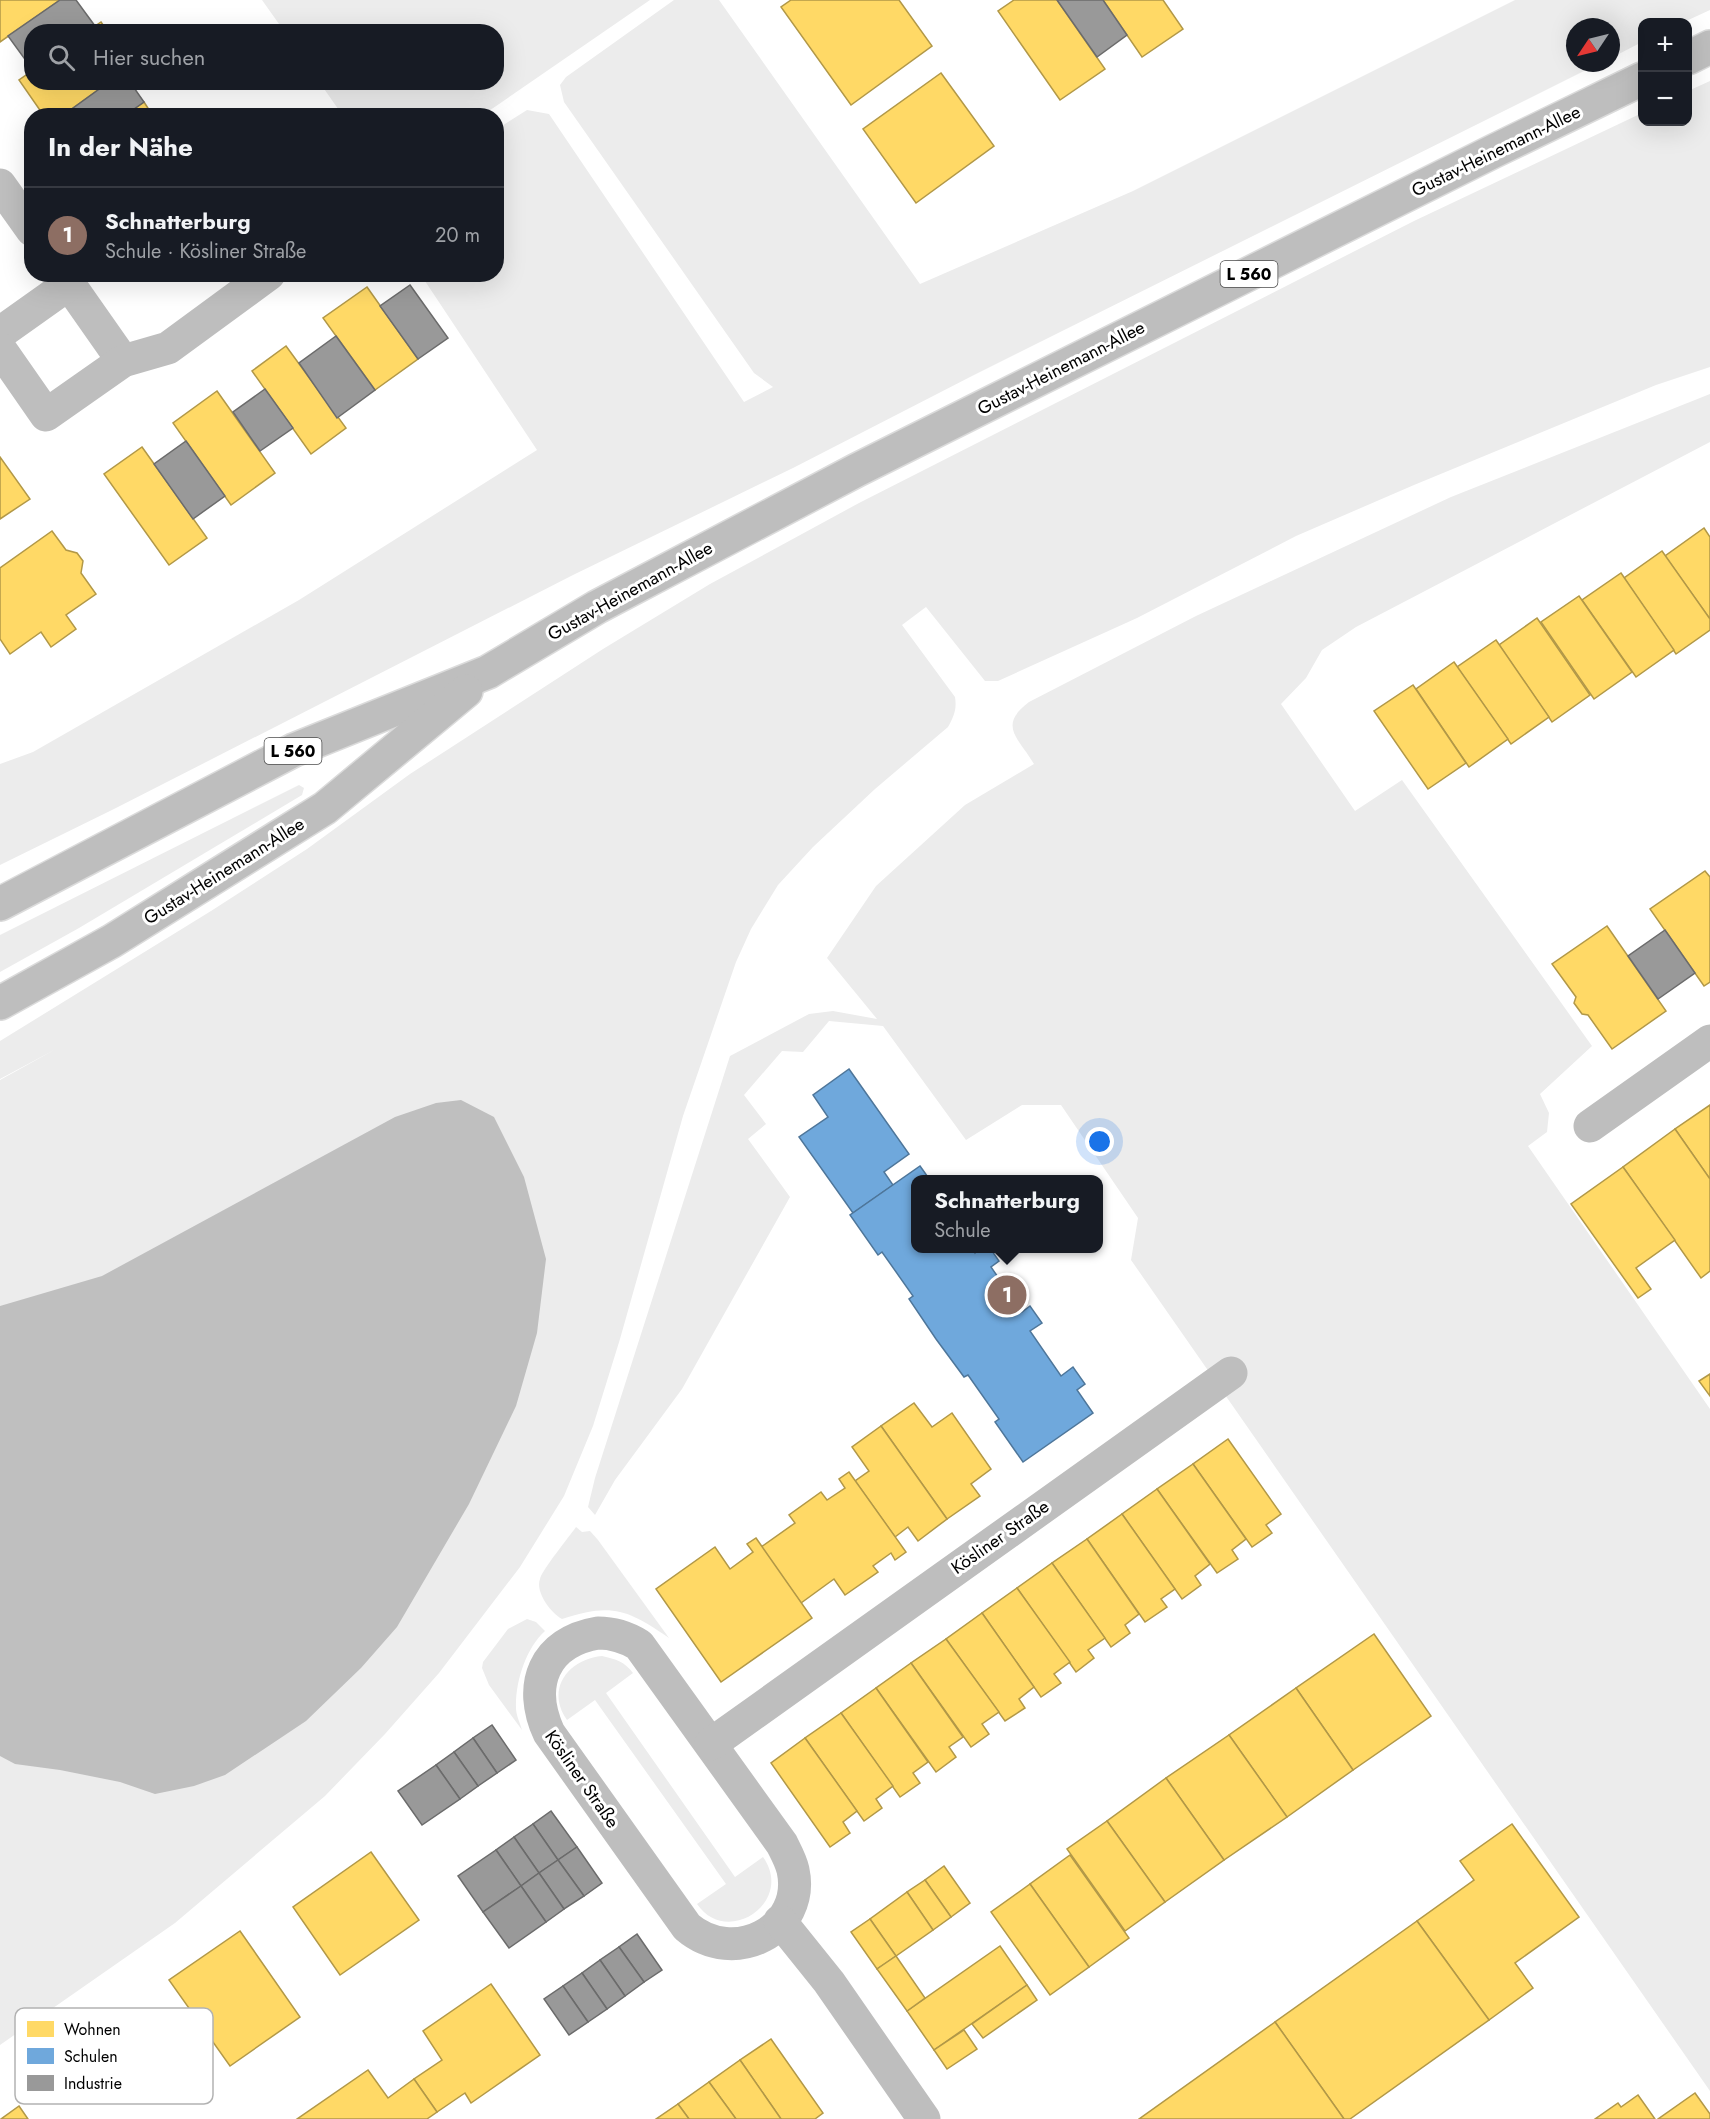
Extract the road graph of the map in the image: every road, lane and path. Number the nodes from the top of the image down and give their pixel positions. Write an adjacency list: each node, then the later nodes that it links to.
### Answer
1 (1710, 47): 2 (street)
2 (1692, 56)
3 (1638, 81): 12 (street, Gustav-Heinemann-Allee / L 560)
4 (0, 185): 5 (street)
5 (24, 219)
6 (62, 282): 9 (street)
7 (68, 282): 11 (street)
8 (258, 282): 11 (street)
9 (0, 333)
10 (0, 349): 11 (street)
11 (123, 361)
12 (488, 672): 13 (street, Gustav-Heinemann-Allee / L 560); 14 (street, Gustav-Heinemann-Allee / L 560)
13 (0, 904)
14 (0, 1004)
15 (1710, 1041): 16 (street)
16 (1590, 1126)
17 (1230, 1373): 18 (street, Kösliner Straße)
18 (711, 1744): 19 (street, Kösliner Straße); 19 (street, Kösliner Straße)
19 (780, 1921): 20 (street)
20 (924, 2119)

